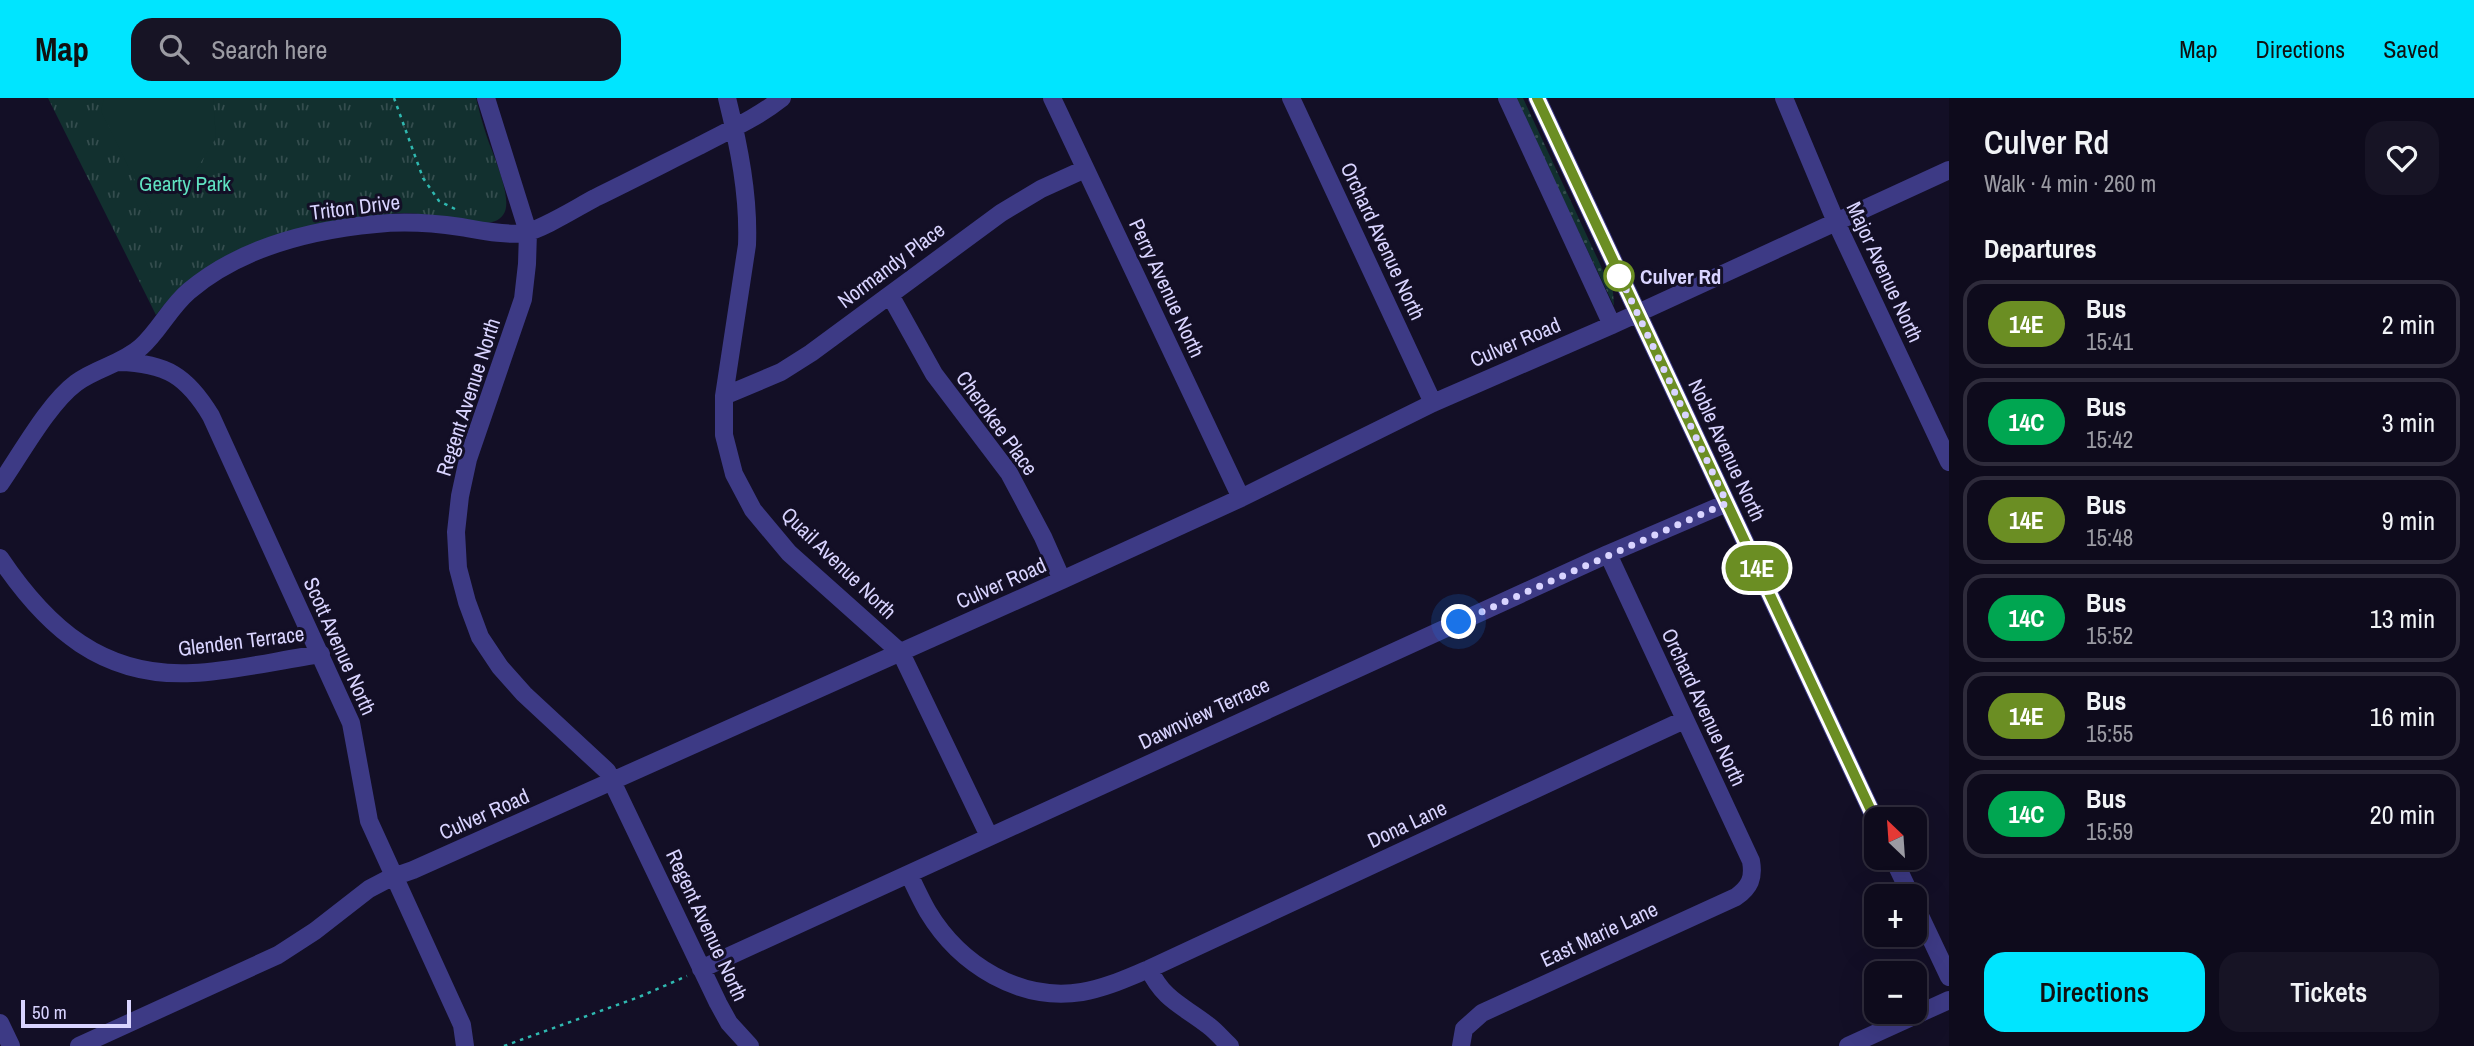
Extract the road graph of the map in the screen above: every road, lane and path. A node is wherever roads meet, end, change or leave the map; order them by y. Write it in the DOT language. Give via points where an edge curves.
graph roads {
  1 [pos="394,98"];
  2 [pos="486,98"];
  3 [pos="727,98"];
  4 [pos="782,98"];
  5 [pos="1052,98"];
  6 [pos="1291,98"];
  7 [pos="1507,98"];
  8 [pos="1537,98"];
  9 [pos="1784,98"];
  10 [pos="734,128"];
  11 [pos="1085,169"];
  12 [pos="1949,170"];
  13 [pos="465,214"];
  14 [pos="1836,222"];
  15 [pos="528,232"];
  16 [pos="890,295"];
  17 [pos="1637,314"];
  18 [pos="1612,325"];
  19 [pos="119,362"];
  20 [pos="724,396"];
  21 [pos="1433,403"];
  22 [pos="1949,462"];
  23 [pos="0,484"];
  24 [pos="1241,498"];
  25 [pos="1727,503"];
  26 [pos="1608,554"];
  27 [pos="0,558"];
  28 [pos="1062,580"];
  29 [pos="901,653"];
  30 [pos="321,654"];
  31 [pos="1684,720"];
  32 [pos="613,781"];
  33 [pos="1869,807"];
  34 [pos="989,836"];
  35 [pos="909,874"];
  36 [pos="395,876"];
  37 [pos="1752,880"];
  38 [pos="1927,930"];
  39 [pos="1149,969"];
  40 [pos="696,972"];
  41 [pos="1949,977"];
  42 [pos="1949,1000"];
  43 [pos="0,1023"];
  44 [pos="1463,1037"];
  45 [pos="11,1046"];
  46 [pos="79,1046"];
  47 [pos="465,1046"];
  48 [pos="503,1046"];
  49 [pos="750,1046"];
  50 [pos="1230,1046"];
  51 [pos="1848,1046"];
  1 -- 13 [label="path" via="423,178 439,201"];
  2 -- 15 [label="street, Regent Avenue North"];
  3 -- 10 [label="street, Quail Avenue North"];
  4 -- 10 [label="street, Triton Drive"];
  5 -- 11 [label="street, Perry Avenue North"];
  6 -- 21 [label="street, Orchard Avenue North"];
  7 -- 18 [label="street"];
  8 -- 17 [label="street, Noble Avenue North"];
  9 -- 14 [label="street, Major Avenue North"];
  10 -- 15 [label="street, Triton Drive"];
  10 -- 20 [label="street, Quail Avenue North" via="747,245"];
  11 -- 16 [label="street, Normandy Place" via="1001,213"];
  11 -- 24 [label="street, Perry Avenue North"];
  12 -- 14 [label="street, Culver Road"];
  14 -- 17 [label="street, Culver Road"];
  14 -- 22 [label="street, Major Avenue North"];
  15 -- 19 [label="street, Triton Drive" via="378,223 274,246 213,273 188,291 141,347"];
  15 -- 32 [label="street, Regent Avenue North" via="523,299 468,459 460,496 458,568 480,636 500,667"];
  16 -- 20 [label="street, Normandy Place" via="781,372"];
  16 -- 28 [label="street, Cherokee Place" via="934,374 1009,473"];
  17 -- 18 [label="street, Culver Road"];
  17 -- 25 [label="street, Noble Avenue North"];
  18 -- 21 [label="street, Culver Road"];
  19 -- 23 [label="street, Triton Drive" via="96,370 58,400"];
  19 -- 30 [label="street, Scott Avenue North" via="142,362 164,369 184,380 199,396"];
  20 -- 29 [label="street, Quail Avenue North" via="728,453 753,510 789,552"];
  21 -- 24 [label="street, Culver Road"];
  24 -- 28 [label="street, Culver Road"];
  25 -- 26 [label="street, Dawnview Terrace"];
  25 -- 33 [label="street, Noble Avenue North"];
  26 -- 31 [label="street, Orchard Avenue North"];
  26 -- 34 [label="street, Dawnview Terrace"];
  27 -- 30 [label="street, Glenden Terrace" via="36,607 62,631 91,652 123,664 157,672 193,673"];
  28 -- 29 [label="street, Culver Road"];
  29 -- 32 [label="street, Culver Road"];
  29 -- 34 [label="street, Quail Avenue North"];
  30 -- 36 [label="street, Scott Avenue North" via="351,723 369,821"];
  31 -- 37 [label="street, Orchard Avenue North" via="1751,861"];
  31 -- 39 [label="street, Dona Lane"];
  32 -- 36 [label="street, Culver Road"];
  32 -- 40 [label="street, Regent Avenue North"];
  34 -- 35 [label="street, Dawnview Terrace"];
  35 -- 39 [label="street" via="928,912 954,947 1007,983 1054,993 1082,992"];
  35 -- 40 [label="street, Dawnview Terrace"];
  36 -- 46 [label="street, Culver Road" via="369,889 278,955"];
  36 -- 47 [label="street, Scott Avenue North" via="462,1025"];
  37 -- 44 [label="street, East Marie Lane" via="1736,897 1482,1013"];
  38 -- 41 [label="street"];
  39 -- 50 [label="street" via="1166,996"];
  40 -- 48 [label="path"];
  40 -- 49 [label="street, Regent Avenue North"];
  42 -- 51 [label="street"];
  43 -- 45 [label="street"];
}
